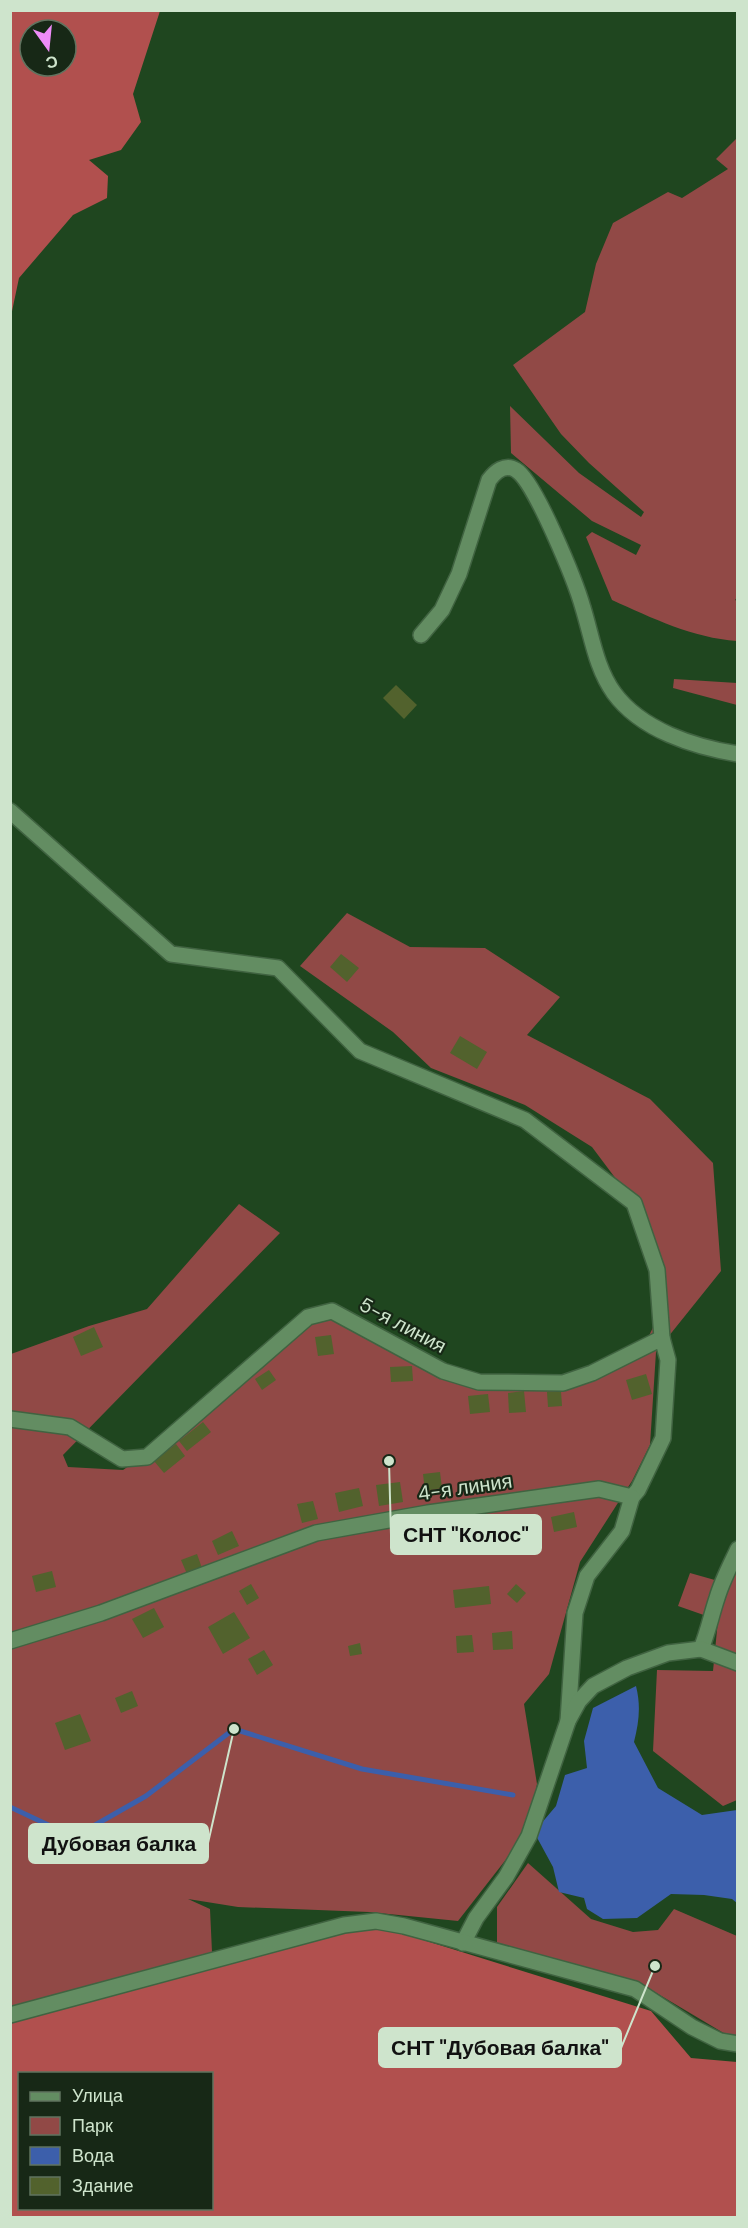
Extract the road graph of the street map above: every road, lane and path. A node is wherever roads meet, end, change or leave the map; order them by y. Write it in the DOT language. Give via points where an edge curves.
graph roads {
  1 [pos="421,635"];
  2 [pos="738,754"];
  3 [pos="10,811"];
  4 [pos="662,1338"];
  5 [pos="10,1419"];
  6 [pos="632,1497"];
  7 [pos="738,1549"];
  8 [pos="10,1641"];
  9 [pos="701,1649"];
  10 [pos="738,1664"];
  11 [pos="568,1721"];
  12 [pos="463,1943"];
  13 [pos="10,2015"];
  14 [pos="738,2044"];
  1 -- 2 [label="street" via="442,610 459,574 489,480 505,467 515,469 542,509 583,606 602,673 614,694 651,725 685,741"];
  3 -- 4 [label="street" via="171,954 278,968 360,1051 525,1120 634,1203 657,1270"];
  4 -- 5 [label="street, 5-я линия" via="563,1383 480,1382 443,1371 332,1311 308,1317 147,1457 122,1459 70,1427"];
  4 -- 6 [label="street" via="668,1360 663,1437"];
  6 -- 8 [label="street, 4-я линия" via="599,1489 316,1533 101,1613"];
  6 -- 11 [label="street" via="622,1531 587,1576 575,1613"];
  7 -- 9 [label="street" via="725,1575"];
  9 -- 10 [label="street"];
  9 -- 11 [label="street" via="668,1653 593,1686"];
  11 -- 12 [label="street" via="528,1836"];
  12 -- 13 [label="street" via="375,1921 344,1925"];
  12 -- 14 [label="street" via="635,1989 692,2027 720,2041"];
}
